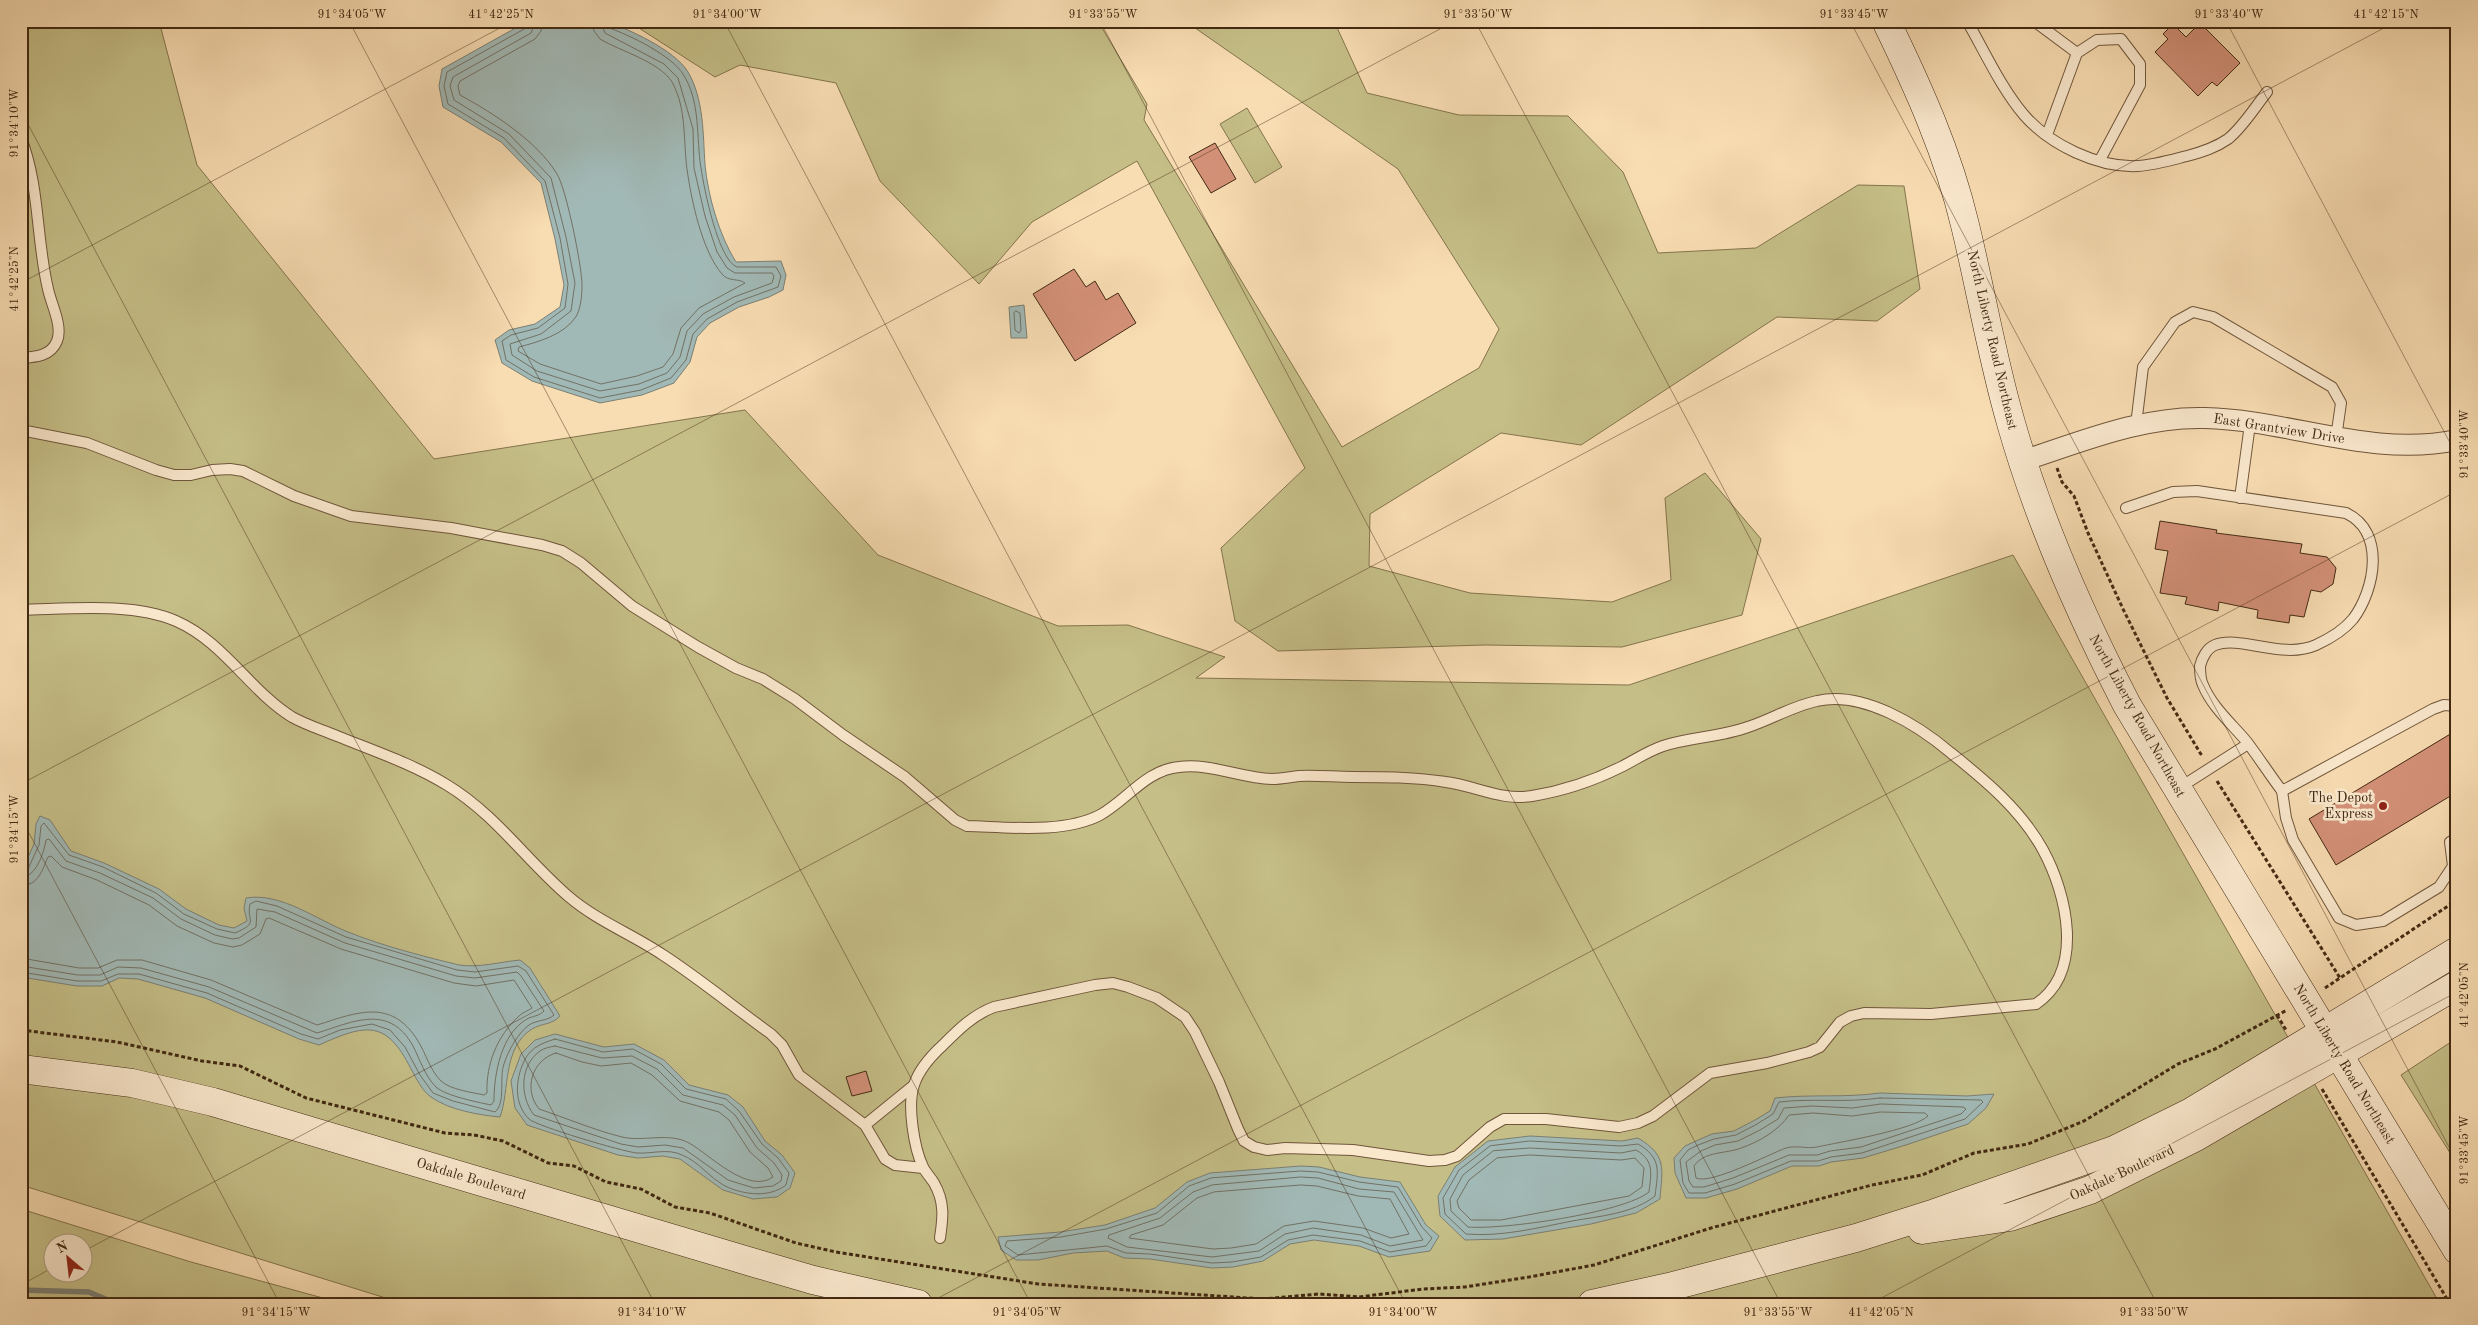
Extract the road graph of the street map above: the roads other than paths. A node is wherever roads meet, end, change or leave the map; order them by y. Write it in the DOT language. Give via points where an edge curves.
graph roads {
  1 [pos="1886,21"];
  2 [pos="1967,21"];
  3 [pos="2034,21"];
  4 [pos="2077,53"];
  5 [pos="2267,92"];
  6 [pos="2047,135"];
  7 [pos="21,138"];
  8 [pos="2100,160"];
  9 [pos="21,358"];
  10 [pos="2250,424"];
  11 [pos="2136,425"];
  12 [pos="21,430"];
  13 [pos="2336,438"];
  14 [pos="2457,440"];
  15 [pos="2022,461"];
  16 [pos="2240,498"];
  17 [pos="2126,508"];
  18 [pos="21,610"];
  19 [pos="2457,706"];
  20 [pos="2248,744"];
  21 [pos="2178,788"];
  22 [pos="2282,791"];
  23 [pos="2457,838"];
  24 [pos="2457,951"];
  25 [pos="2457,985"];
  26 [pos="2324,1032"];
  27 [pos="2339,1055"];
  28 [pos="21,1069"];
  29 [pos="913,1086"];
  30 [pos="865,1125"];
  31 [pos="923,1168"];
  32 [pos="940,1238"];
  33 [pos="1856,1238"];
  34 [pos="2457,1250"];
  35 [pos="918,1304"];
  36 [pos="1592,1304"];
  1 -- 15 [label="main road, North Liberty Road Northeast" via="1922,94 1950,173 1965,224 1999,380"];
  2 -- 6 [label="lane" via="2012,100"];
  3 -- 4 [label="lane"];
  4 -- 6 [label="lane"];
  4 -- 8 [label="lane" via="2097,40 2122,39 2140,64 2140,85"];
  5 -- 8 [label="lane" via="2229,138 2212,149 2138,166"];
  6 -- 8 [label="lane" via="2075,153"];
  7 -- 9 [label="lane" via="30,163 42,260 58,339 49,352 38,357"];
  10 -- 11 [label="street, East Grantview Drive" via="2206,418 2170,419"];
  10 -- 13 [label="street, East Grantview Drive"];
  10 -- 16 [label="lane"];
  11 -- 13 [label="lane" via="2143,366 2175,322 2193,312 2213,317 2332,387 2341,403"];
  11 -- 15 [label="street, East Grantview Drive"];
  12 -- 29 [label="lane" via="87,443 174,475 212,470 244,471 294,496 351,516 452,528 562,551 656,621 795,699 905,777 955,820 967,826 1050,827 1086,821 1161,771 1178,767 1218,768 1254,778 1413,778 1448,782 1487,794 1529,796 1596,778 1665,745 1732,733 1822,699 1846,700 1898,717 1938,742 1988,782 2040,845 2062,901 2066,954 2055,986 2036,1004 1931,1014 1864,1013 1851,1016 1840,1022 1820,1048 1710,1073 1653,1116 1638,1123 1620,1127 1546,1119 1504,1119 1457,1156 1445,1160 1429,1161 1353,1150 1267,1150 1254,1147 1244,1141 1219,1082 1185,1017 1158,998 1113,983 980,1012 933,1054"];
  13 -- 14 [label="street, East Grantview Drive" via="2404,446"];
  15 -- 21 [label="main road, North Liberty Road Northeast" via="2040,514 2087,627 2127,704"];
  16 -- 17 [label="lane" via="2197,491 2173,492"];
  16 -- 20 [label="lane" via="2346,513 2356,518 2365,529 2373,557 2365,601 2352,621 2334,635 2298,650 2229,644 2214,645 2206,653 2200,667 2202,684"];
  18 -- 30 [label="lane" via="141,612 174,621 197,632 217,648 257,689 294,718 424,771 450,786 513,839 585,910 664,956 771,1034 782,1045 799,1075"];
  19 -- 22 [label="lane" via="2444,705 2432,709"];
  20 -- 21 [label="lane"];
  20 -- 22 [label="lane"];
  21 -- 26 [label="main road, North Liberty Road Northeast"];
  22 -- 23 [label="lane" via="2293,840 2339,918 2356,925 2383,921 2439,887 2453,866 2450,842"];
  24 -- 26 [label="main road, Oakdale Boulevard"];
  25 -- 27 [label="main road, Oakdale Boulevard"];
  26 -- 27 [label="main road, North Liberty Road Northeast"];
  26 -- 33 [label="main road, Oakdale Boulevard" via="2191,1112 2114,1150"];
  27 -- 33 [label="main road, Oakdale Boulevard" via="2196,1137 2090,1190 2010,1216"];
  27 -- 34 [label="main road, North Liberty Road Northeast"];
  28 -- 35 [label="main road, Oakdale Boulevard" via="132,1083 213,1102 813,1280"];
  29 -- 30 [label="lane"];
  29 -- 31 [label="lane" via="913,1127"];
  30 -- 31 [label="lane" via="885,1159 894,1165"];
  31 -- 32 [label="lane" via="942,1199"];
  33 -- 36 [label="main road, Oakdale Boulevard"];
}
